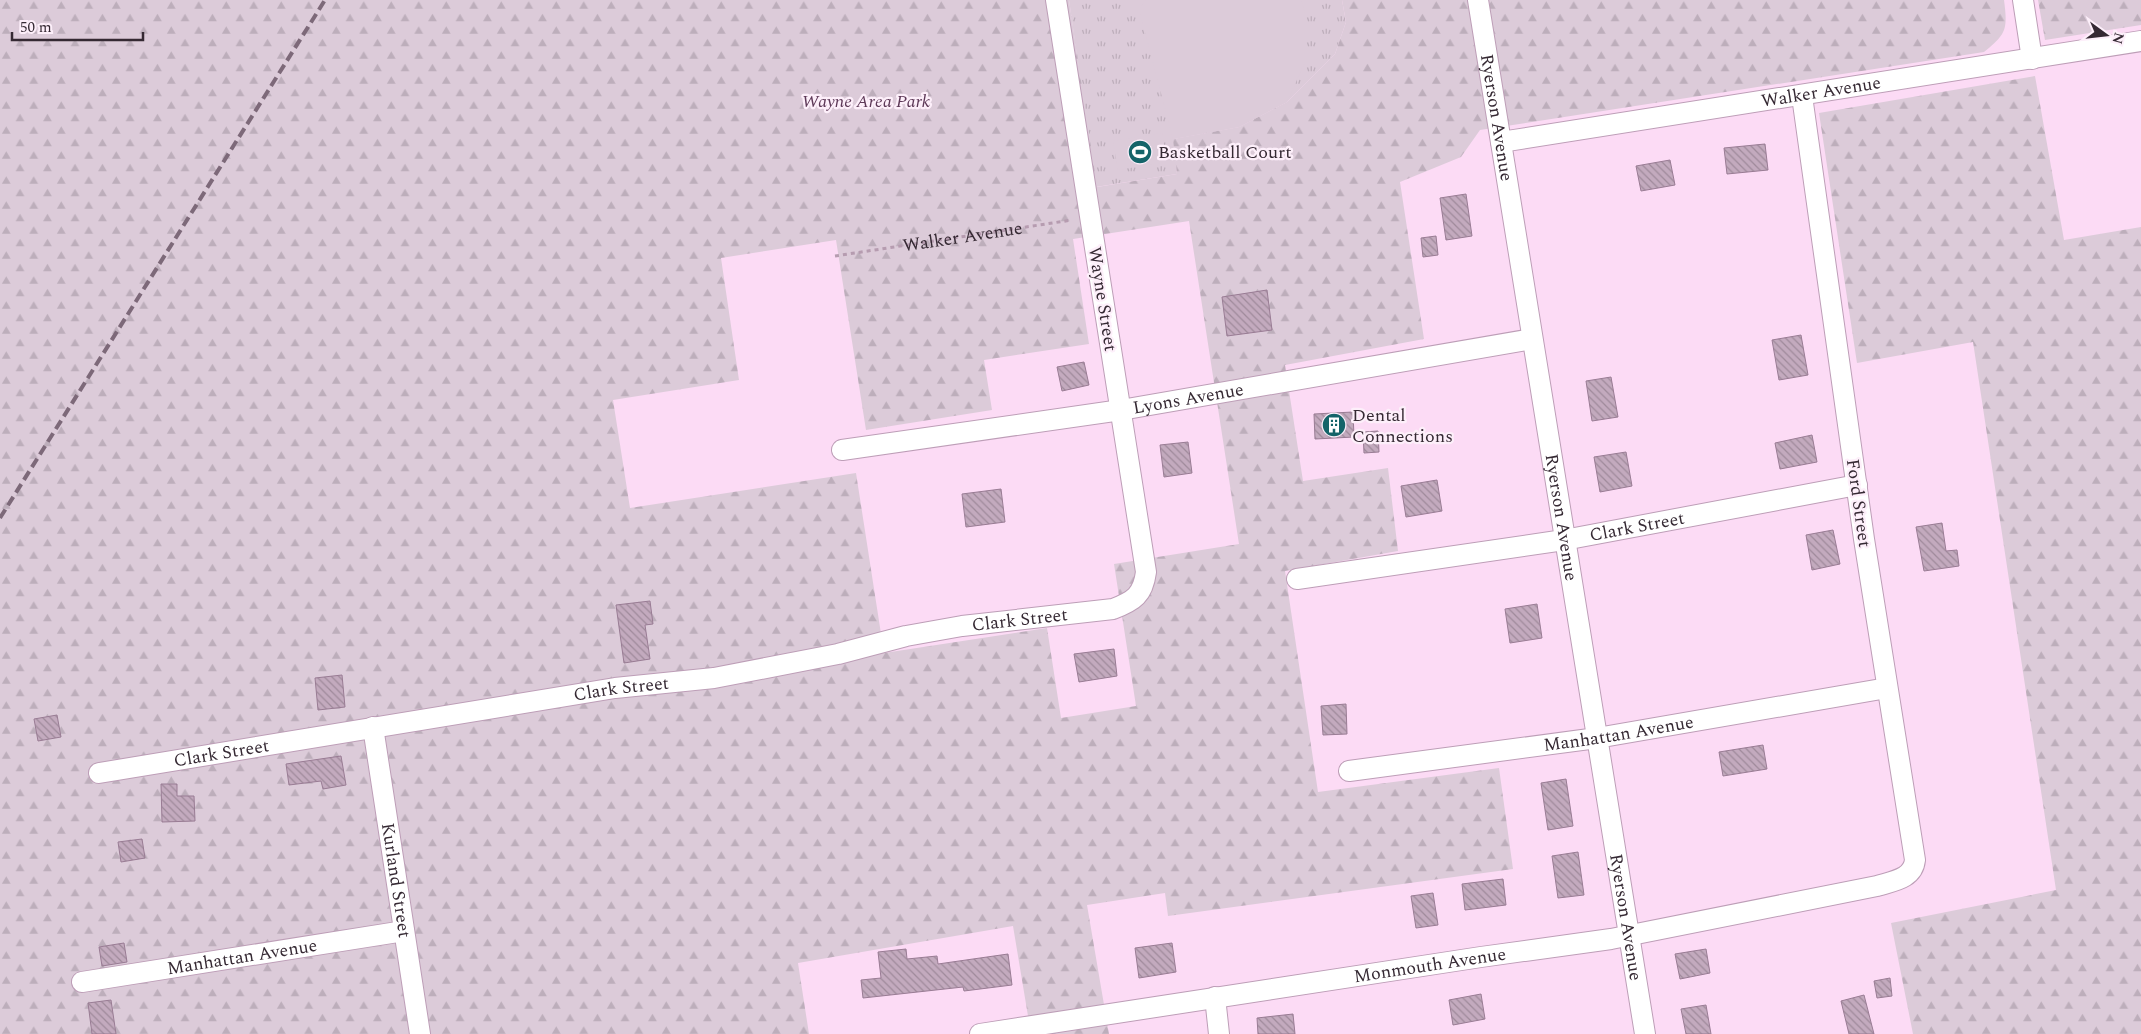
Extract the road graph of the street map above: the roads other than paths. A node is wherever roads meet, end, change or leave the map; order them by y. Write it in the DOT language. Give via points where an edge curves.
graph roads {
  1 [pos="1056,0"];
  2 [pos="1478,0"];
  3 [pos="2023,0"];
  4 [pos="2141,41"];
  5 [pos="2032,58"];
  6 [pos="1802,96"];
  7 [pos="1501,142"];
  8 [pos="1532,339"];
  9 [pos="1121,410"];
  10 [pos="842,450"];
  11 [pos="1857,485"];
  12 [pos="1564,540"];
  13 [pos="1296,579"];
  14 [pos="1138,595"];
  15 [pos="1887,688"];
  16 [pos="373,727"];
  17 [pos="1597,738"];
  18 [pos="1349,771"];
  19 [pos="99,773"];
  20 [pos="1877,886"];
  21 [pos="404,931"];
  22 [pos="1630,936"];
  23 [pos="82,982"];
  24 [pos="1215,997"];
  25 [pos="420,1034"];
  26 [pos="980,1034"];
  27 [pos="1219,1034"];
  28 [pos="1645,1034"];
  1 -- 9 [label="street, Wayne Street"];
  2 -- 7 [label="street, Ryerson Avenue"];
  3 -- 5 [label="street"];
  4 -- 5 [label="street, Walker Avenue"];
  5 -- 6 [label="street, Walker Avenue"];
  6 -- 7 [label="street, Walker Avenue"];
  6 -- 11 [label="street, Ford Street"];
  7 -- 8 [label="street, Ryerson Avenue"];
  8 -- 9 [label="street, Lyons Avenue"];
  8 -- 12 [label="street, Ryerson Avenue"];
  9 -- 10 [label="street, Lyons Avenue"];
  9 -- 14 [label="street, Wayne Street" via="1146,572"];
  11 -- 12 [label="street, Clark Street"];
  11 -- 15 [label="street, Ford Street"];
  12 -- 13 [label="street, Clark Street"];
  12 -- 17 [label="street, Ryerson Avenue"];
  14 -- 16 [label="street, Clark Street" via="1113,609 962,626 714,678 615,688"];
  15 -- 17 [label="street, Manhattan Avenue"];
  15 -- 20 [label="street, Ford Street" via="1915,866 1900,879"];
  16 -- 19 [label="street, Clark Street"];
  16 -- 21 [label="street, Kurland Street"];
  17 -- 18 [label="street, Manhattan Avenue"];
  17 -- 22 [label="street, Ryerson Avenue"];
  20 -- 22 [label="street, Monmouth Avenue"];
  21 -- 23 [label="street, Manhattan Avenue"];
  21 -- 25 [label="street, Kurland Street"];
  22 -- 24 [label="street, Monmouth Avenue"];
  22 -- 28 [label="street, Ryerson Avenue"];
  24 -- 26 [label="street, Monmouth Avenue"];
  24 -- 27 [label="street"];
}
